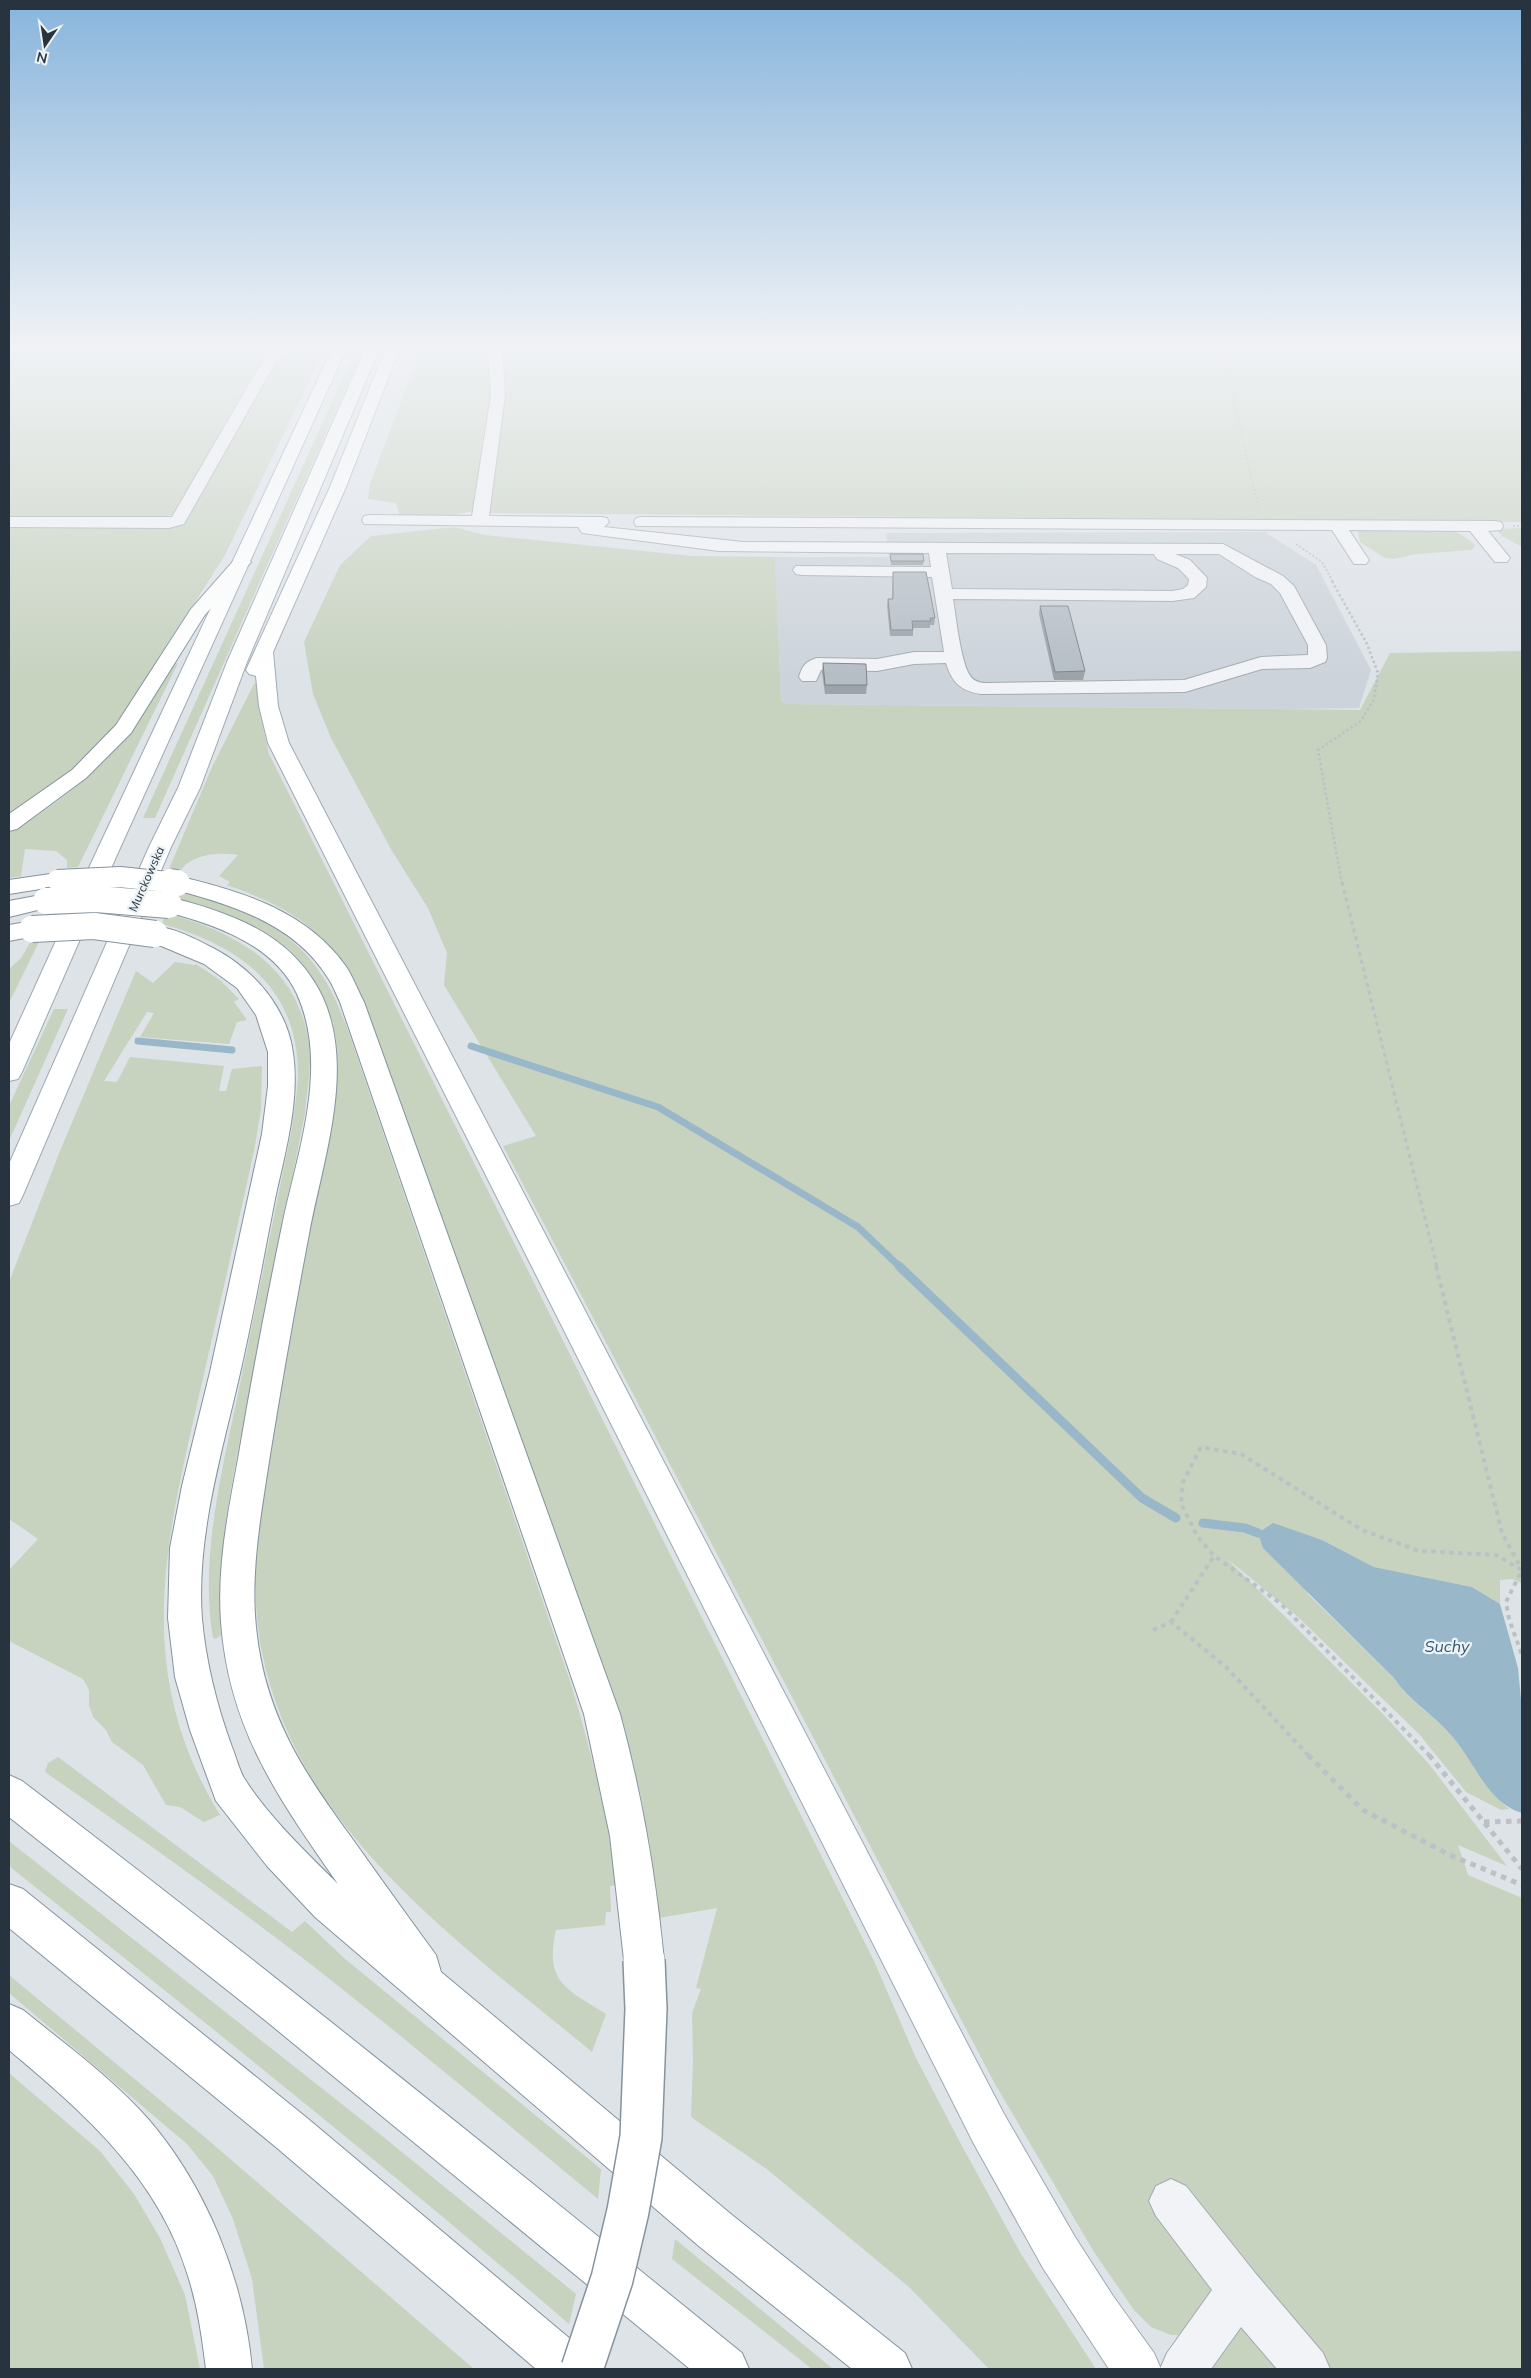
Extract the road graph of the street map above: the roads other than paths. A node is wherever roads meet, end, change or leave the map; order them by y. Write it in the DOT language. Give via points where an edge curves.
graph roads {
  1 [pos="215,456"];
  2 [pos="290,456"];
  3 [pos="326,456"];
  4 [pos="351,456"];
  5 [pos="489,456"];
  6 [pos="370,520"];
  7 [pos="480,520"];
  8 [pos="9,522"];
  9 [pos="584,522"];
  10 [pos="1336,524"];
  11 [pos="1475,526"];
  12 [pos="1495,526"];
  13 [pos="937,549"];
  14 [pos="1160,549"];
  15 [pos="1501,558"];
  16 [pos="1360,560"];
  17 [pos="242,562"];
  18 [pos="802,570"];
  19 [pos="941,572"];
  20 [pos="944,594"];
  21 [pos="265,654"];
  22 [pos="955,657"];
  23 [pos="809,677"];
  24 [pos="189,788"];
  25 [pos="9,824"];
  26 [pos="9,887"];
  27 [pos="173,894"];
  28 [pos="9,908"];
  29 [pos="9,933"];
  30 [pos="9,1072"];
  31 [pos="9,1195"];
  32 [pos="9,1794"];
  33 [pos="9,1903"];
  34 [pos="447,2004"];
  35 [pos="9,2024"];
  36 [pos="1171,2201"];
  37 [pos="1240,2290"];
  38 [pos="229,2369"];
  39 [pos="571,2369"];
  40 [pos="582,2369"];
  41 [pos="726,2369"];
  42 [pos="889,2369"];
  43 [pos="1138,2369"];
  44 [pos="1183,2369"];
  45 [pos="1307,2369"];
  1 -- 8 [label="lane" via="178,520 169,523"];
  2 -- 17 [label="main road"];
  3 -- 24 [label="main road, Murckowska" via="237,662"];
  4 -- 21 [label="main road"];
  5 -- 7 [label="lane"];
  6 -- 7 [label="lane"];
  7 -- 9 [label="lane"];
  9 -- 10 [label="lane"];
  9 -- 13 [label="lane" via="588,529 604,532 719,546"];
  10 -- 11 [label="lane"];
  10 -- 16 [label="lane"];
  11 -- 12 [label="lane"];
  11 -- 15 [label="lane"];
  13 -- 14 [label="lane"];
  13 -- 19 [label="lane"];
  14 -- 20 [label="lane" via="1163,555 1184,564 1198,578 1197,587 1188,594 1172,596"];
  14 -- 22 [label="lane" via="1223,549 1277,580 1288,590 1313,637 1318,658 1310,662 1261,663 1185,686 994,689 968,685 961,678"];
  17 -- 25 [label="main road" via="197,613 124,728 79,774"];
  17 -- 30 [label="main road"];
  18 -- 19 [label="lane"];
  19 -- 20 [label="lane"];
  20 -- 22 [label="lane"];
  21 -- 24 [label="main road"];
  21 -- 43 [label="main road" via="269,714 284,756 989,2129 1078,2281 1117,2343"];
  22 -- 23 [label="lane" via="914,658 877,665 817,664 811,668"];
  24 -- 31 [label="main road, Murckowska" via="156,856"];
  26 -- 27 [label="main road, bridge" via="56,880 120,877"];
  27 -- 28 [label="main road, bridge" via="46,902"];
  27 -- 34 [label="main road" via="199,911 240,927 275,950 303,983 316,1013 322,1044 318,1120 270,1355 240,1550 238,1618 246,1670 261,1724 283,1771"];
  27 -- 40 [label="main road, bridge" via="233,897 260,908 288,924 324,956 338,974 352,1002 602,1714 614,1757 632,1848 644,1960 646,2009 641,2137 612,2279"];
  29 -- 34 [label="main road, bridge" via="94,926 155,934 207,953 236,973 264,1005 273,1023 281,1055 280,1100 187,1548 185,1618 193,1677 229,1788 280,1853 329,1903"];
  32 -- 41 [label="main road" via="342,2054"];
  33 -- 39 [label="main road" via="440,2255"];
  34 -- 42 [label="main road" via="716,2231"];
  35 -- 38 [label="main road" via="69,2074 133,2135 174,2192 201,2246 221,2308"];
  36 -- 37 [label="lane"];
  37 -- 44 [label="lane"];
  37 -- 45 [label="lane"];
}
